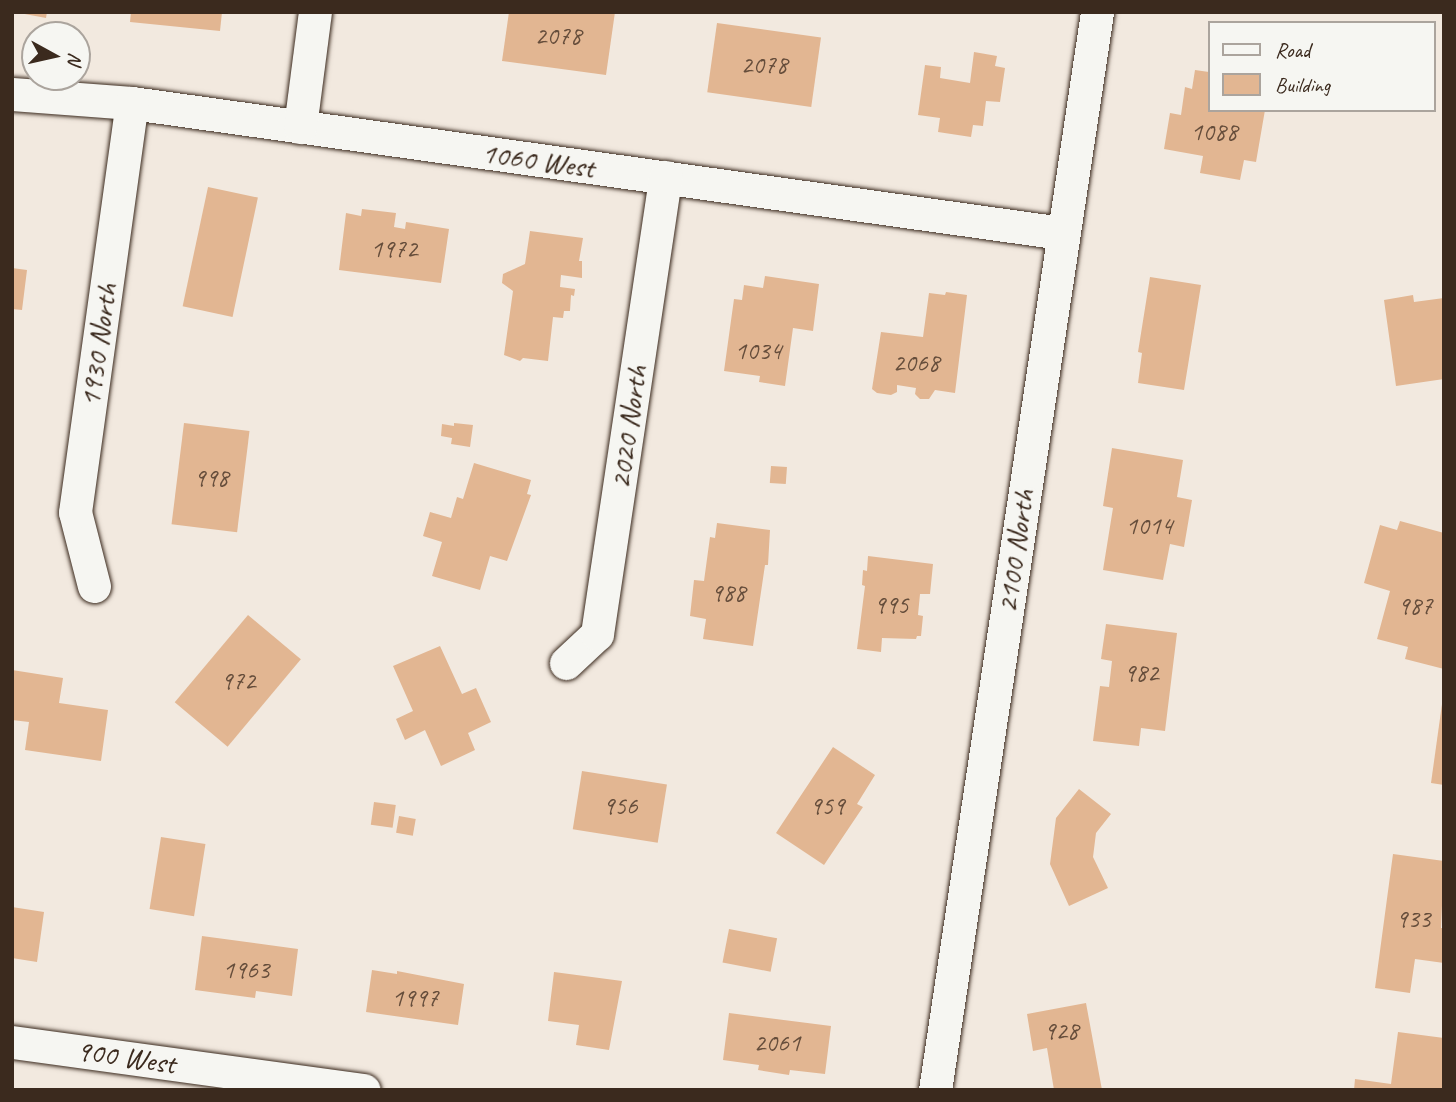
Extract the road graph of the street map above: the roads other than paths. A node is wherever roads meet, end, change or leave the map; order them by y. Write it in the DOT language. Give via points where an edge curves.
graph roads {
  1 [pos="314,12"];
  2 [pos="1097,12"];
  3 [pos="12,94"];
  4 [pos="132,103"];
  5 [pos="300,127"];
  6 [pos="665,177"];
  7 [pos="1062,233"];
  8 [pos="94,586"];
  9 [pos="566,663"];
  10 [pos="12,1042"];
  11 [pos="364,1090"];
  12 [pos="935,1090"];
  1 -- 5 [label="street"];
  2 -- 7 [label="street, 2100 North"];
  3 -- 4 [label="street, 1060 West"];
  4 -- 5 [label="street, 1060 West"];
  4 -- 8 [label="street, 1930 North" via="75,512"];
  5 -- 6 [label="street, 1060 West"];
  6 -- 7 [label="street, 1060 West"];
  6 -- 9 [label="street, 2020 North" via="597,634"];
  7 -- 12 [label="street, 2100 North"];
  10 -- 11 [label="street, 900 West"];
}
